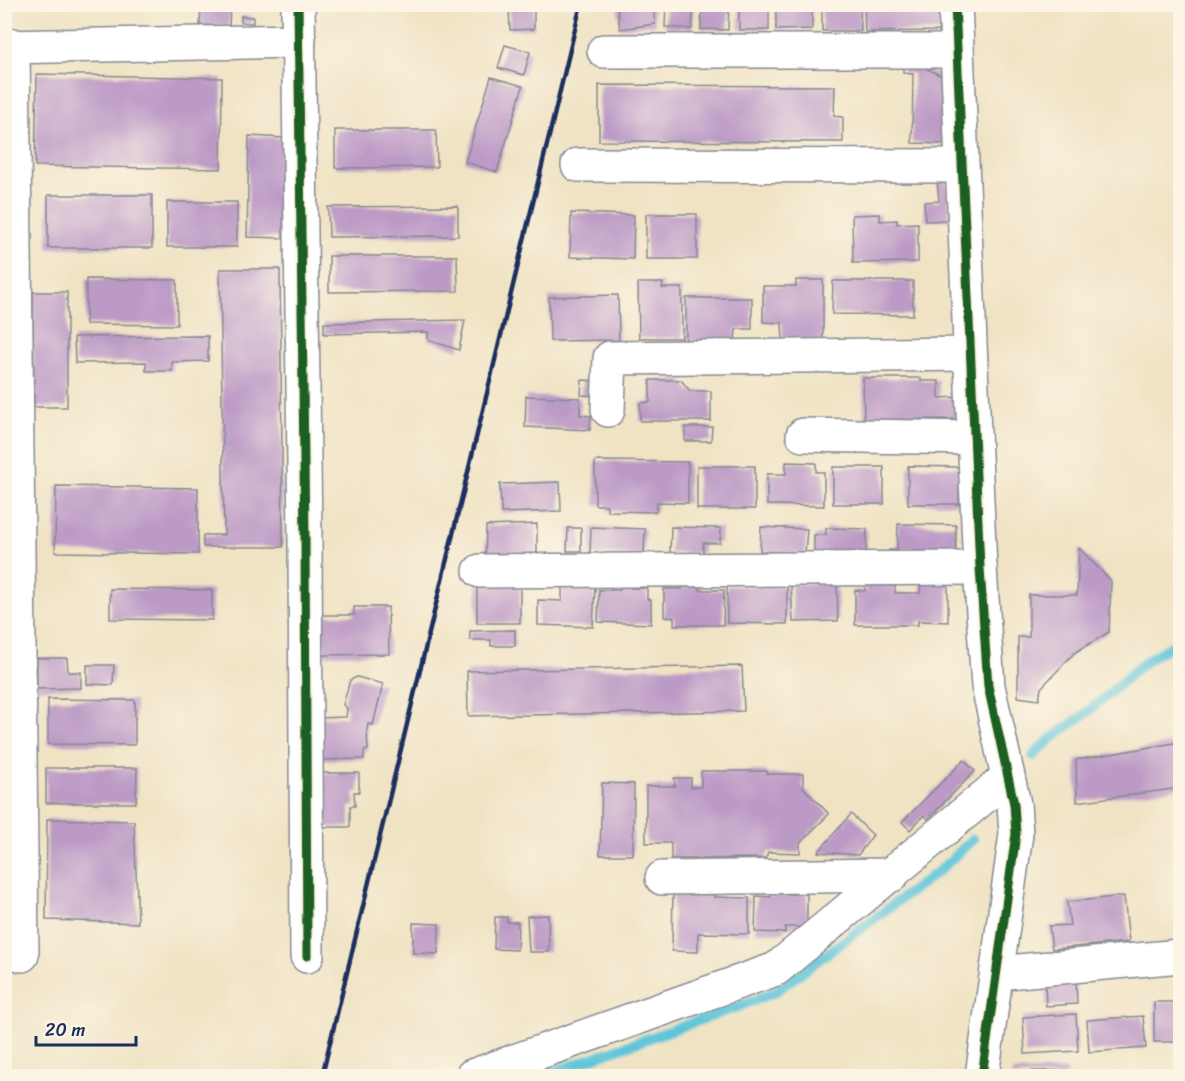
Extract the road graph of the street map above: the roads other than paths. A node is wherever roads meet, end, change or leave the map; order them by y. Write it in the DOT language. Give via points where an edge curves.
graph roads {
  1 [pos="298,4"];
  2 [pos="955,4"];
  3 [pos="299,41"];
  4 [pos="9,46"];
  5 [pos="604,51"];
  6 [pos="957,51"];
  7 [pos="9,156"];
  8 [pos="578,165"];
  9 [pos="962,166"];
  10 [pos="970,354"];
  11 [pos="608,410"];
  12 [pos="803,435"];
  13 [pos="974,438"];
  14 [pos="980,568"];
  15 [pos="480,571"];
  16 [pos="1008,777"];
  17 [pos="892,875"];
  18 [pos="662,878"];
  19 [pos="22,955"];
  20 [pos="307,956"];
  21 [pos="1180,956"];
  22 [pos="997,973"];
  23 [pos="472,1077"];
  24 [pos="982,1077"];
  1 -- 3 [label="street"];
  2 -- 6 [label="street"];
  3 -- 4 [label="street"];
  3 -- 20 [label="street"];
  4 -- 7 [label="street"];
  5 -- 6 [label="street"];
  6 -- 9 [label="street"];
  7 -- 19 [label="street"];
  8 -- 9 [label="street"];
  9 -- 10 [label="street"];
  10 -- 11 [label="street" via="610,358"];
  10 -- 13 [label="street"];
  12 -- 13 [label="street"];
  13 -- 14 [label="street"];
  14 -- 15 [label="street"];
  14 -- 16 [label="street" via="988,686"];
  16 -- 17 [label="street"];
  16 -- 22 [label="street" via="1016,834"];
  17 -- 18 [label="street"];
  17 -- 23 [label="street" via="776,969"];
  21 -- 22 [label="street"];
  22 -- 24 [label="street"];
}
